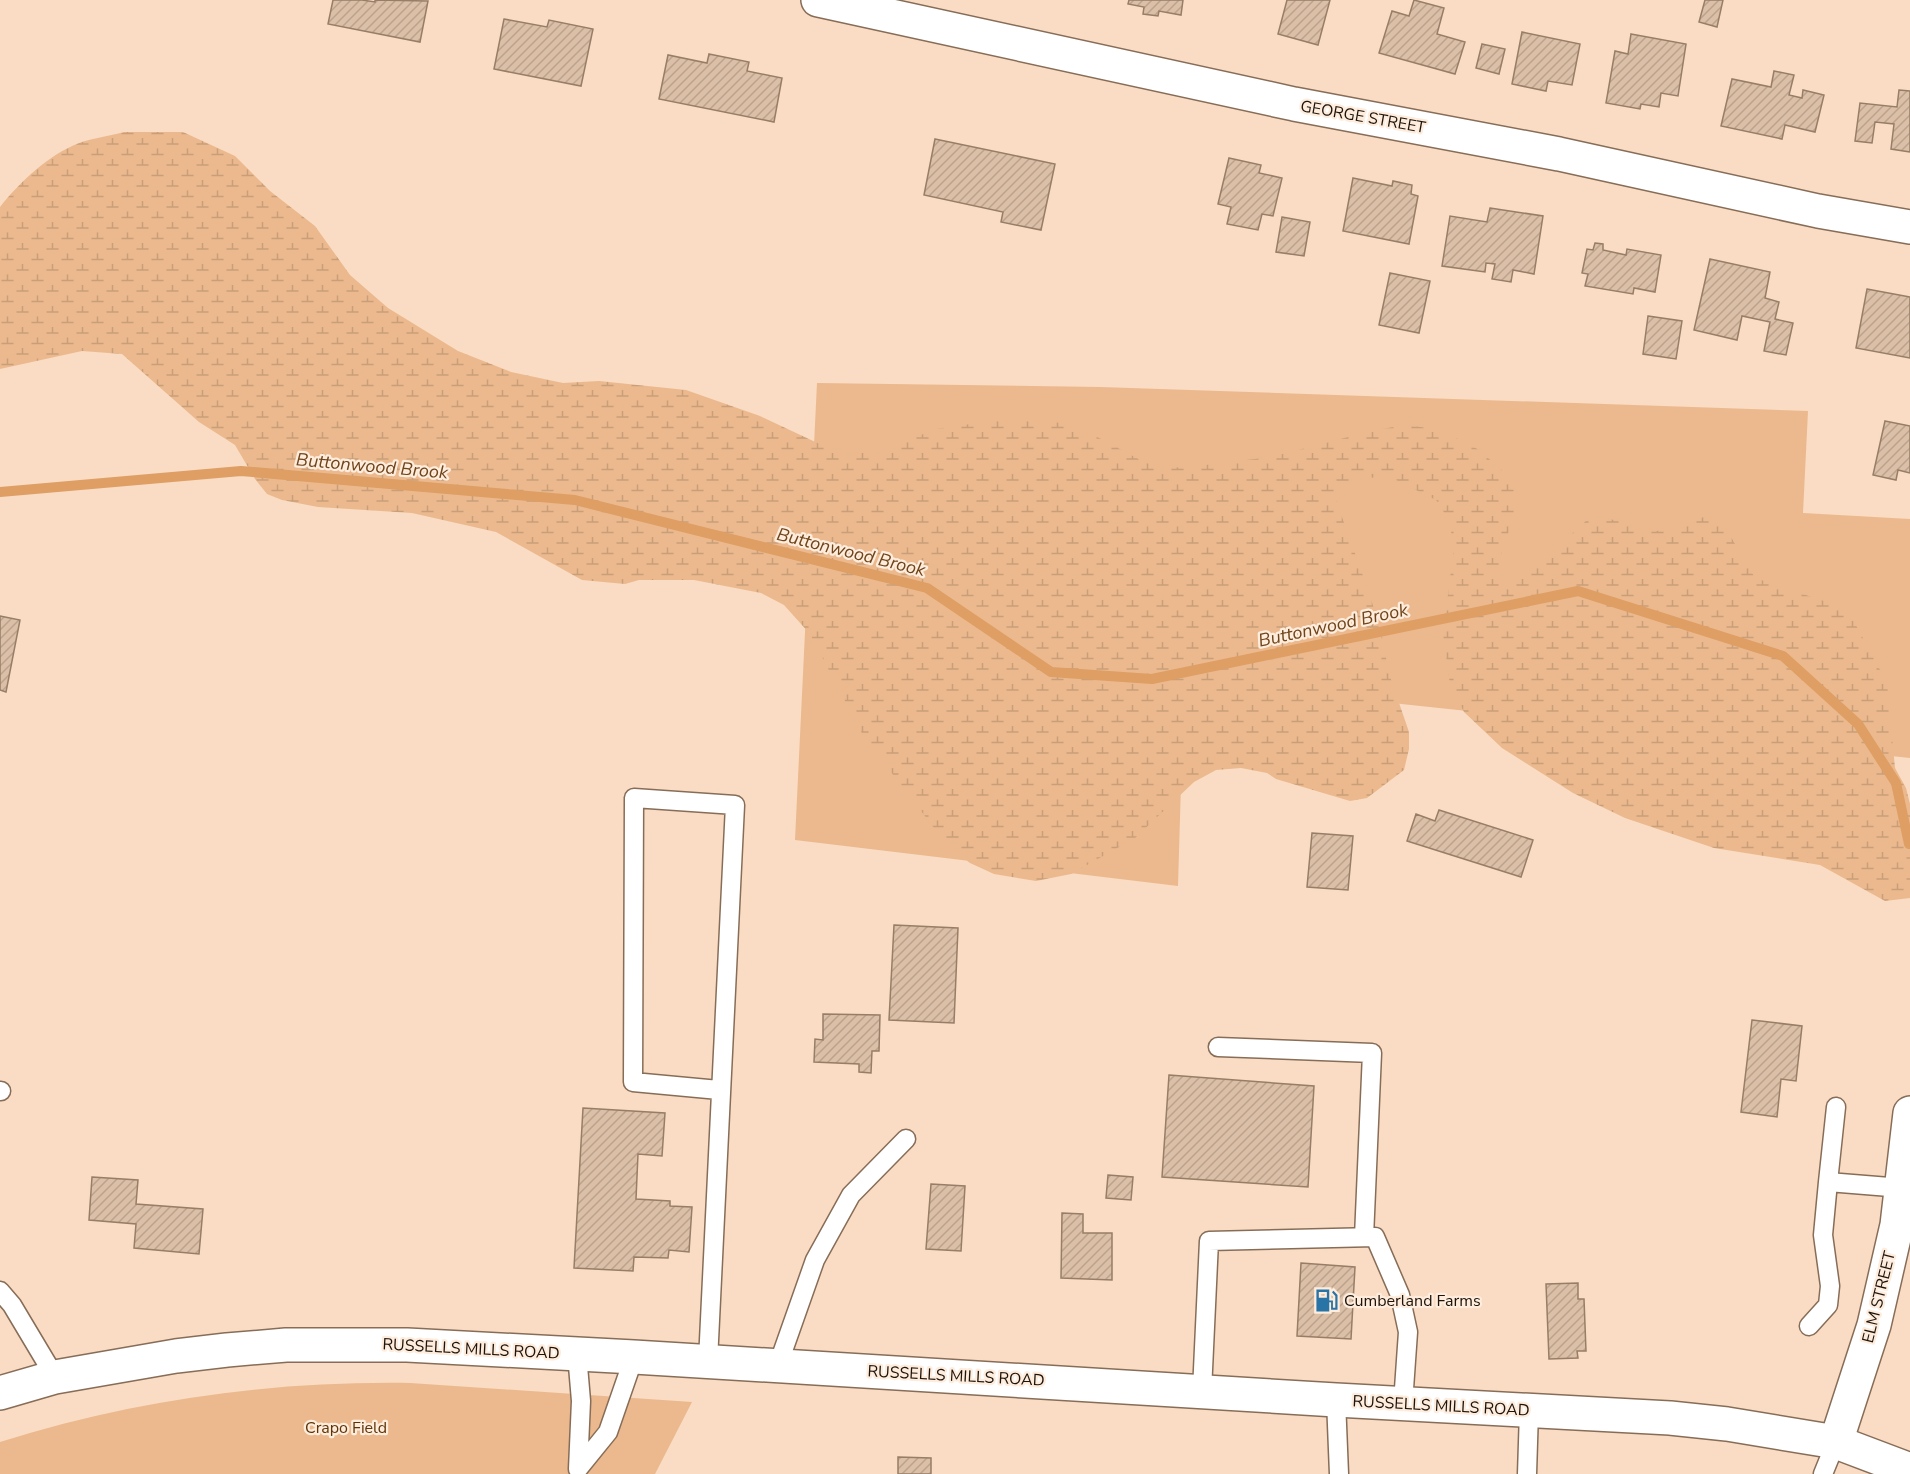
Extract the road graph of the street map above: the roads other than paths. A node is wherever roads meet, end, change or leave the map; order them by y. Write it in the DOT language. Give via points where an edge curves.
graph roads {
  1 [pos="818,0"];
  2 [pos="851,4"];
  3 [pos="1910,226"];
  4 [pos="1218,1047"];
  5 [pos="719,1090"];
  6 [pos="1836,1107"];
  7 [pos="1910,1113"];
  8 [pos="906,1138"];
  9 [pos="1828,1182"];
  10 [pos="1902,1188"];
  11 [pos="1903,1227"];
  12 [pos="1364,1237"];
  13 [pos="0,1291"];
  14 [pos="1809,1326"];
  15 [pos="577,1354"];
  16 [pos="634,1356"];
  17 [pos="708,1361"];
  18 [pos="778,1365"];
  19 [pos="0,1367"];
  20 [pos="55,1377"];
  21 [pos="1202,1391"];
  22 [pos="0,1393"];
  23 [pos="1336,1400"];
  24 [pos="1403,1403"];
  25 [pos="1529,1411"];
  26 [pos="1836,1442"];
  27 [pos="1910,1470"];
  28 [pos="577,1472"];
  29 [pos="1339,1474"];
  30 [pos="1527,1474"];
  31 [pos="1823,1474"];
  1 -- 2 [label="main road, GEORGE STREET"];
  2 -- 3 [label="main road, GEORGE STREET" via="1294,104 1559,154 1818,211"];
  4 -- 12 [label="lane" via="1372,1053"];
  5 -- 5 [label="lane" via="735,805 634,798 633,1082"];
  5 -- 17 [label="lane"];
  6 -- 9 [label="lane"];
  7 -- 10 [label="main road, ELM STREET"];
  8 -- 18 [label="lane" via="851,1195 815,1260"];
  9 -- 10 [label="lane"];
  9 -- 14 [label="lane" via="1823,1235 1830,1286 1828,1305"];
  10 -- 11 [label="main road, ELM STREET"];
  11 -- 26 [label="main road, ELM STREET"];
  12 -- 21 [label="lane" via="1209,1241"];
  12 -- 24 [label="lane" via="1375,1237 1400,1295 1408,1332"];
  13 -- 20 [label="lane"];
  15 -- 16 [label="main road, RUSSELLS MILLS ROAD"];
  15 -- 20 [label="main road, RUSSELLS MILLS ROAD" via="407,1345 286,1345 176,1356"];
  15 -- 28 [label="lane" via="581,1401"];
  16 -- 17 [label="main road, RUSSELLS MILLS ROAD"];
  16 -- 28 [label="lane" via="608,1432"];
  17 -- 18 [label="main road, RUSSELLS MILLS ROAD"];
  18 -- 21 [label="main road, RUSSELLS MILLS ROAD"];
  19 -- 20 [label="main road"];
  20 -- 22 [label="main road, RUSSELLS MILLS ROAD"];
  21 -- 23 [label="main road, RUSSELLS MILLS ROAD"];
  23 -- 24 [label="main road, RUSSELLS MILLS ROAD"];
  23 -- 29 [label="lane"];
  24 -- 25 [label="main road, RUSSELLS MILLS ROAD"];
  25 -- 26 [label="main road, RUSSELLS MILLS ROAD" via="1670,1418"];
  25 -- 30 [label="lane"];
  26 -- 27 [label="main road, RUSSELLS MILLS ROAD"];
  26 -- 31 [label="lane"];
}
